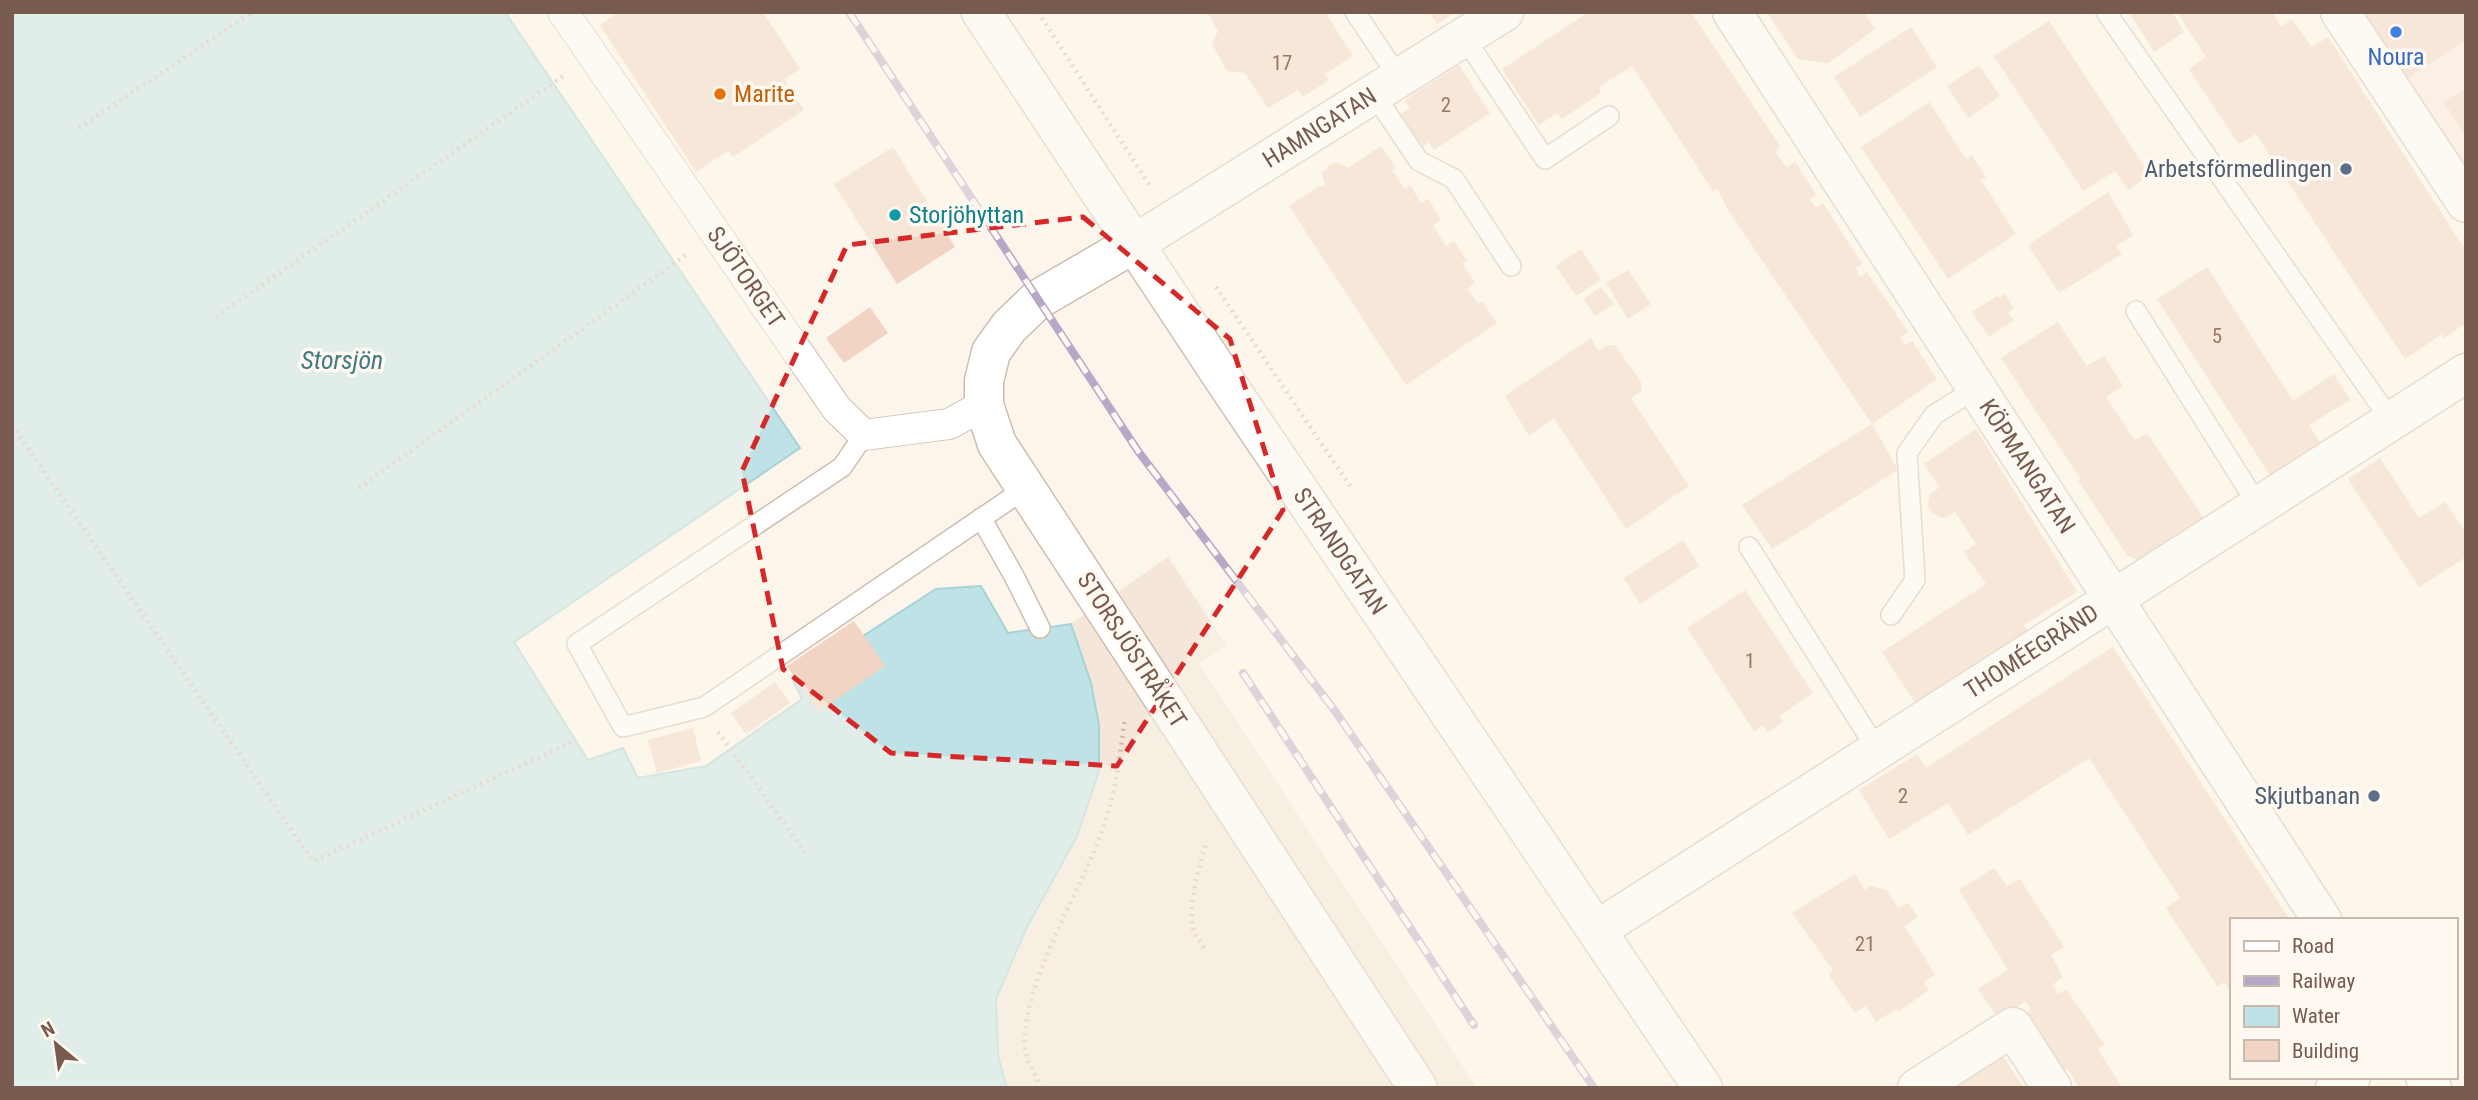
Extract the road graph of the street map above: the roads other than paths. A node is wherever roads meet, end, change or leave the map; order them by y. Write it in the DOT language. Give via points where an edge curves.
graph roads {
  1 [pos="563,12"];
  2 [pos="981,12"];
  3 [pos="1355,12"];
  4 [pos="1504,12"];
  5 [pos="1732,12"];
  6 [pos="2106,12"];
  7 [pos="2340,12"];
  8 [pos="1464,37"];
  9 [pos="1387,86"];
  10 [pos="1609,116"];
  11 [pos="2466,203"];
  12 [pos="1133,242"];
  13 [pos="1511,267"];
  14 [pos="2136,311"];
  15 [pos="2466,373"];
  16 [pos="1977,388"];
  17 [pos="984,405"];
  18 [pos="2392,422"];
  19 [pos="864,435"];
  20 [pos="1026,488"];
  21 [pos="2259,507"];
  22 [pos="981,518"];
  23 [pos="1749,547"];
  24 [pos="2114,600"];
  25 [pos="1891,615"];
  26 [pos="1040,628"];
  27 [pos="1878,751"];
  28 [pos="2321,918"];
  29 [pos="1597,930"];
  30 [pos="1418,1088"];
  31 [pos="1703,1088"];
  32 [pos="1917,1088"];
  33 [pos="2052,1088"];
  1 -- 19 [label="street, SJÖTORGET" via="837,409"];
  2 -- 12 [label="street, STRANDGATAN"];
  3 -- 9 [label="lane"];
  4 -- 8 [label="street, HAMNGATAN"];
  5 -- 16 [label="street, KÖPMANGATAN"];
  6 -- 18 [label="lane"];
  7 -- 11 [label="street"];
  8 -- 9 [label="street, HAMNGATAN"];
  8 -- 10 [label="lane" via="1545,159"];
  9 -- 12 [label="street, HAMNGATAN"];
  9 -- 13 [label="lane" via="1419,161 1454,178"];
  12 -- 17 [label="street, STORSJÖSTRÅKET" via="1037,300 1009,327 991,352"];
  12 -- 29 [label="street, STRANDGATAN"];
  14 -- 21 [label="lane"];
  15 -- 18 [label="street, THOMÉEGRÄND"];
  16 -- 24 [label="street, KÖPMANGATAN"];
  16 -- 25 [label="lane" via="1934,415 1907,453 1915,580"];
  17 -- 19 [label="street" via="948,424"];
  17 -- 20 [label="street, STORSJÖSTRÅKET" via="997,444"];
  18 -- 21 [label="street, THOMÉEGRÄND"];
  19 -- 22 [label="lane" via="842,467 577,644 623,727 704,707"];
  20 -- 22 [label="lane"];
  20 -- 30 [label="street, STORSJÖSTRÅKET"];
  21 -- 24 [label="street, THOMÉEGRÄND"];
  22 -- 26 [label="lane"];
  23 -- 27 [label="lane"];
  24 -- 27 [label="street, THOMÉEGRÄND"];
  24 -- 28 [label="street, KÖPMANGATAN"];
  27 -- 29 [label="street, THOMÉEGRÄND"];
  29 -- 31 [label="street, STRANDGATAN"];
  32 -- 33 [label="street" via="2013,1027"];
}
